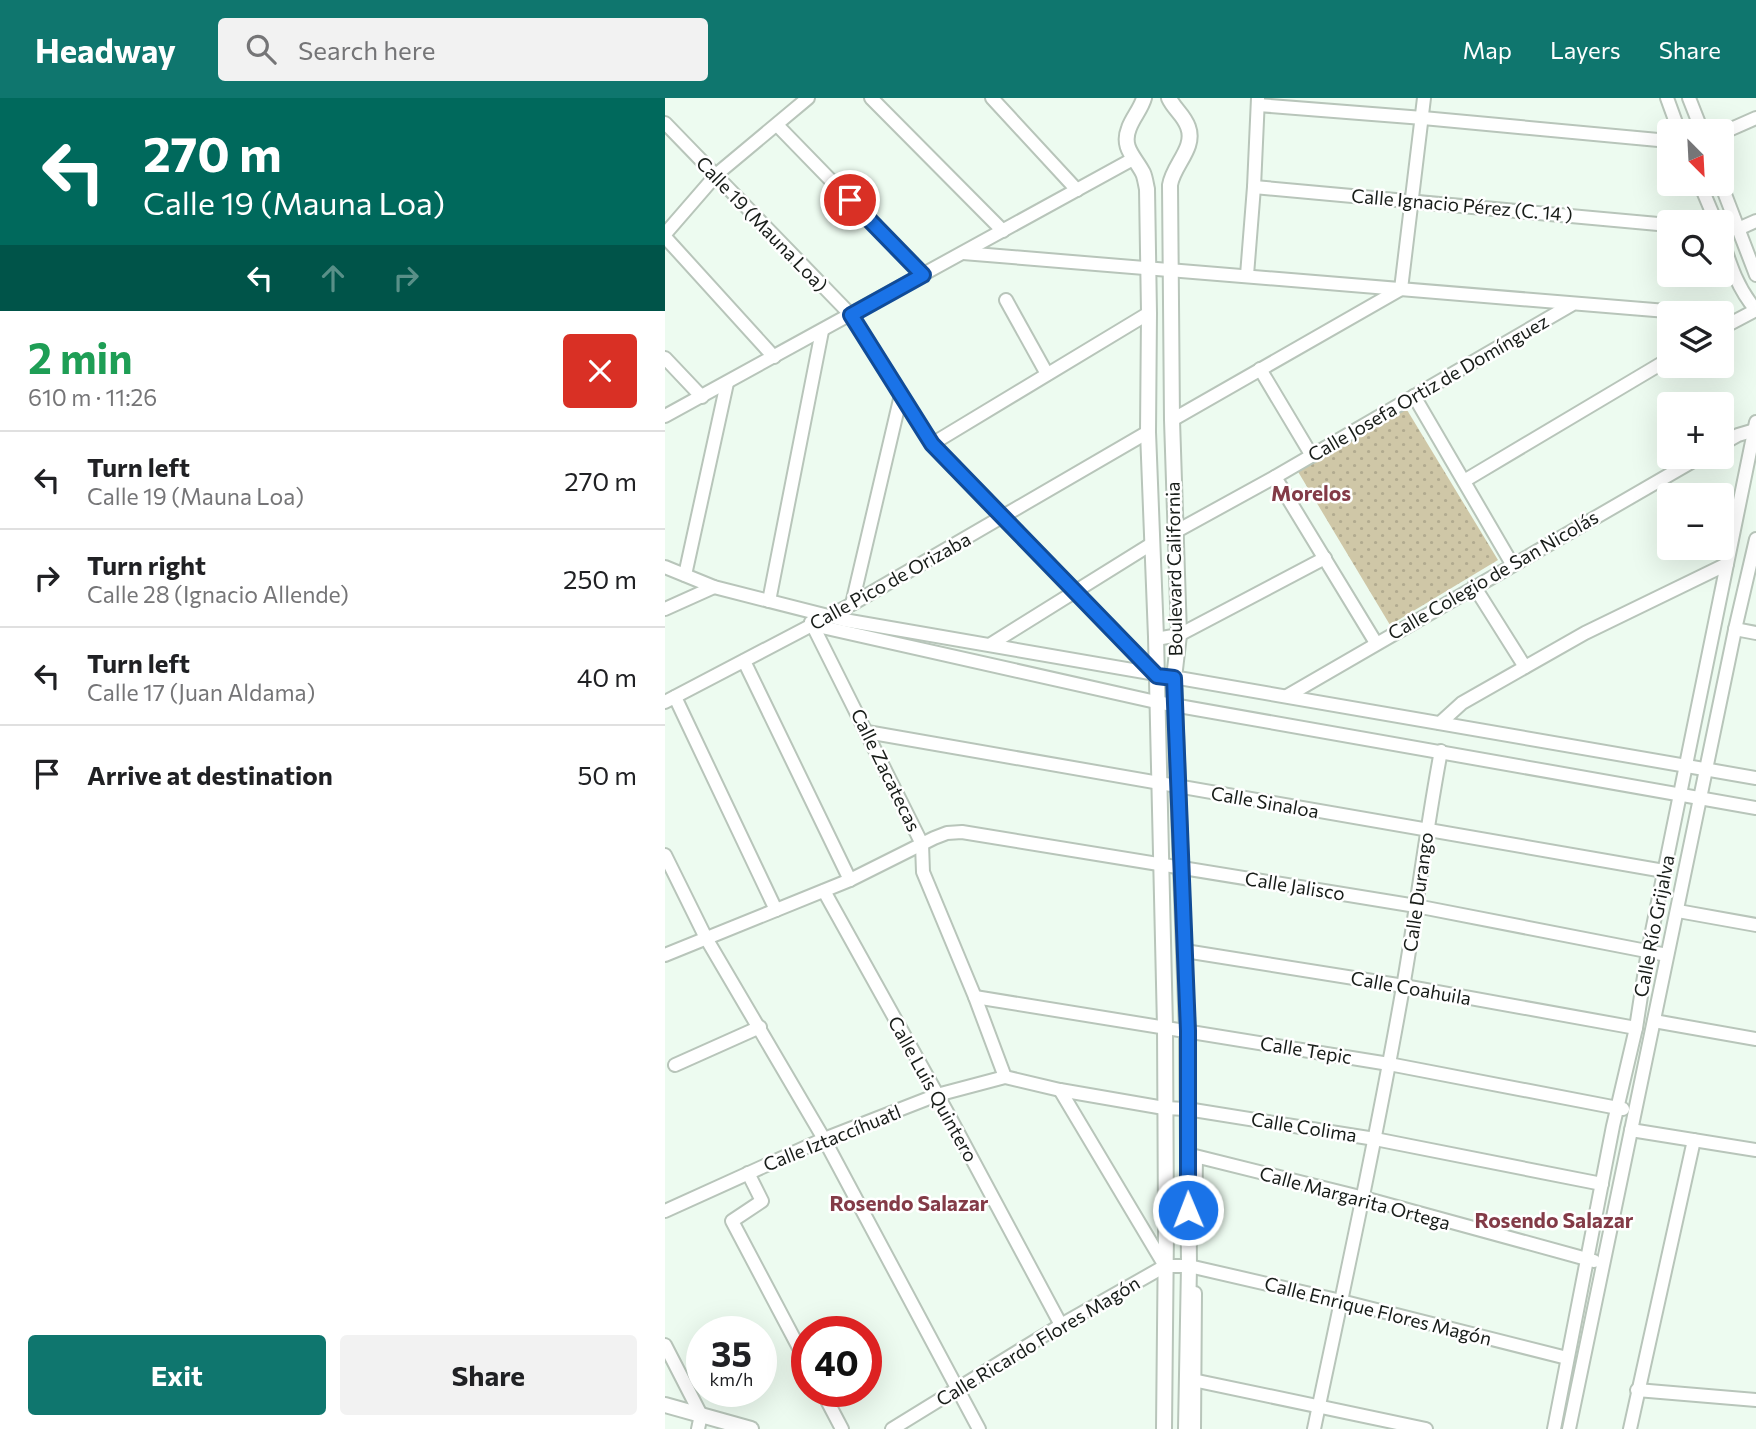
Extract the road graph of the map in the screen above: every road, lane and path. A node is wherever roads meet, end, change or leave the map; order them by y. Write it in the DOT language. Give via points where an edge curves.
graph roads {
  1 [pos="808,98"];
  2 [pos="871,98"];
  3 [pos="992,98"];
  4 [pos="1342,98"];
  5 [pos="1424,98"];
  6 [pos="1667,98"];
  7 [pos="1689,98"];
  8 [pos="1171,101"];
  9 [pos="1143,102"];
  10 [pos="1258,102"];
  11 [pos="1341,112"];
  12 [pos="1423,117"];
  13 [pos="1756,118"];
  14 [pos="1675,119"];
  15 [pos="1697,119"];
  16 [pos="665,123"];
  17 [pos="777,125"];
  18 [pos="1734,128"];
  19 [pos="1657,140"];
  20 [pos="1133,159"];
  21 [pos="1143,173"];
  22 [pos="1172,174"];
  23 [pos="716,176"];
  24 [pos="1254,187"];
  25 [pos="1077,190"];
  26 [pos="1726,196"];
  27 [pos="1413,200"];
  28 [pos="1756,221"];
  29 [pos="1657,224"];
  30 [pos="1734,229"];
  31 [pos="1738,229"];
  32 [pos="1003,231"];
  33 [pos="665,236"];
  34 [pos="963,253"];
  35 [pos="1149,268"];
  36 [pos="1169,269"];
  37 [pos="1734,273"];
  38 [pos="923,275"];
  39 [pos="1247,275"];
  40 [pos="1756,275"];
  41 [pos="1401,289"];
  42 [pos="1006,300"];
  43 [pos="1571,305"];
  44 [pos="1756,310"];
  45 [pos="1657,311"];
  46 [pos="1149,313"];
  47 [pos="851,315"];
  48 [pos="1734,316"];
  49 [pos="1741,317"];
  50 [pos="1734,321"];
  51 [pos="822,331"];
  52 [pos="774,357"];
  53 [pos="665,358"];
  54 [pos="1657,366"];
  55 [pos="1260,369"];
  56 [pos="1047,374"];
  57 [pos="726,383"];
  58 [pos="901,395"];
  59 [pos="1414,396"];
  60 [pos="702,397"];
  61 [pos="665,416"];
  62 [pos="1172,420"];
  63 [pos="1755,426"];
  64 [pos="1148,432"];
  65 [pos="1734,437"];
  66 [pos="932,444"];
  67 [pos="1313,456"];
  68 [pos="1679,469"];
  69 [pos="1275,477"];
  70 [pos="1464,481"];
  71 [pos="1003,517"];
  72 [pos="1175,532"];
  73 [pos="1756,539"];
  74 [pos="1153,543"];
  75 [pos="1754,555"];
  76 [pos="1325,558"];
  77 [pos="1512,564"];
  78 [pos="1727,564"];
  79 [pos="665,567"];
  80 [pos="685,575"];
  81 [pos="1473,586"];
  82 [pos="714,587"];
  83 [pos="1074,590"];
  84 [pos="769,601"];
  85 [pos="852,604"];
  86 [pos="665,609"];
  87 [pos="802,611"];
  88 [pos="829,617"];
  89 [pos="813,625"];
  90 [pos="1735,629"];
  91 [pos="1756,633"];
  92 [pos="1179,635"];
  93 [pos="1156,639"];
  94 [pos="1376,643"];
  95 [pos="991,644"];
  96 [pos="744,661"];
  97 [pos="1525,667"];
  98 [pos="1157,676"];
  99 [pos="1174,678"];
  100 [pos="1287,696"];
  101 [pos="670,699"];
  102 [pos="1156,702"];
  103 [pos="1175,705"];
  104 [pos="1440,723"];
  105 [pos="867,732"];
  106 [pos="1441,751"];
  107 [pos="1686,765"];
  108 [pos="1707,769"];
  109 [pos="1756,778"];
  110 [pos="1159,783"];
  111 [pos="1177,786"];
  112 [pos="1680,793"];
  113 [pos="1701,797"];
  114 [pos="1756,808"];
  115 [pos="1426,830"];
  116 [pos="922,844"];
  117 [pos="665,855"];
  118 [pos="1162,866"];
  119 [pos="1181,867"];
  120 [pos="1664,872"];
  121 [pos="850,880"];
  122 [pos="824,891"];
  123 [pos="1416,906"];
  124 [pos="776,910"];
  125 [pos="1678,911"];
  126 [pos="1756,925"];
  127 [pos="706,937"];
  128 [pos="1185,951"];
  129 [pos="1648,951"];
  130 [pos="665,954"];
  131 [pos="1667,955"];
  132 [pos="1404,986"];
  133 [pos="975,997"];
  134 [pos="1654,1021"];
  135 [pos="760,1027"];
  136 [pos="1165,1027"];
  137 [pos="1636,1028"];
  138 [pos="1188,1031"];
  139 [pos="1756,1039"];
  140 [pos="1389,1064"];
  141 [pos="675,1065"];
  142 [pos="1005,1077"];
  143 [pos="1060,1090"];
  144 [pos="936,1096"];
  145 [pos="1164,1108"];
  146 [pos="1618,1108"];
  147 [pos="1187,1109"];
  148 [pos="1635,1111"];
  149 [pos="1631,1130"];
  150 [pos="824,1139"];
  151 [pos="1375,1139"];
  152 [pos="1694,1140"];
  153 [pos="1756,1150"];
  154 [pos="1192,1155"];
  155 [pos="748,1173"];
  156 [pos="1602,1184"];
  157 [pos="1364,1198"];
  158 [pos="665,1211"];
  159 [pos="1587,1260"];
  160 [pos="1605,1263"];
  161 [pos="1165,1266"];
  162 [pos="1192,1267"];
  163 [pos="1341,1300"];
  164 [pos="1061,1325"];
  165 [pos="791,1333"];
  166 [pos="665,1345"];
  167 [pos="1567,1358"];
  168 [pos="1191,1379"];
  169 [pos="958,1389"];
  170 [pos="1637,1390"];
  171 [pos="1756,1400"];
  172 [pos="665,1405"];
  173 [pos="1319,1406"];
  174 [pos="830,1407"];
  175 [pos="700,1422"];
  176 [pos="751,1429"];
  177 [pos="842,1429"];
  178 [pos="892,1429"];
  179 [pos="979,1429"];
  180 [pos="1164,1429"];
  181 [pos="1187,1429"];
  182 [pos="1194,1429"];
  183 [pos="1314,1429"];
  184 [pos="1426,1429"];
  185 [pos="1554,1429"];
  186 [pos="1569,1429"];
  187 [pos="1630,1429"];
  1 -- 17 [label="street"];
  2 -- 32 [label="street"];
  3 -- 25 [label="street"];
  4 -- 11 [label="street"];
  5 -- 12 [label="street"];
  6 -- 14 [label="street"];
  7 -- 15 [label="street"];
  8 -- 9 [label="street"];
  8 -- 22 [label="street, Boulevard California" via="1190,130 1189,142"];
  9 -- 20 [label="street, Boulevard California" via="1126,139"];
  10 -- 11 [label="street"];
  10 -- 24 [label="street"];
  11 -- 12 [label="street"];
  12 -- 19 [label="street"];
  12 -- 27 [label="street"];
  13 -- 18 [label="street"];
  16 -- 23 [label="street, Calle 19 (Mauna Loa)"];
  17 -- 23 [label="street"];
  17 -- 38 [label="street"];
  20 -- 21 [label="street, Boulevard California"];
  20 -- 25 [label="street"];
  21 -- 22 [label="street"];
  21 -- 35 [label="street, Boulevard California"];
  22 -- 36 [label="street, Boulevard California"];
  23 -- 33 [label="street"];
  23 -- 47 [label="street, Calle 19 (Mauna Loa)"];
  24 -- 27 [label="street, Calle Ignacio Pérez (C. 14 )"];
  24 -- 39 [label="street"];
  25 -- 32 [label="street"];
  26 -- 31 [label="street"];
  27 -- 29 [label="street, Calle Ignacio Pérez (C. 14 )"];
  27 -- 41 [label="street"];
  28 -- 31 [label="street"];
  30 -- 31 [label="street"];
  31 -- 40 [label="street"];
  32 -- 34 [label="street"];
  33 -- 52 [label="street"];
  34 -- 35 [label="street"];
  34 -- 38 [label="street"];
  35 -- 36 [label="street"];
  35 -- 46 [label="street, Boulevard California"];
  36 -- 39 [label="street"];
  36 -- 62 [label="street, Boulevard California"];
  37 -- 44 [label="street" via="1744,297"];
  38 -- 47 [label="street"];
  39 -- 41 [label="street"];
  41 -- 43 [label="street"];
  41 -- 55 [label="street"];
  42 -- 56 [label="street"];
  43 -- 45 [label="street"];
  43 -- 59 [label="street, Calle Josefa Ortiz de Domínguez"];
  44 -- 49 [label="street"];
  46 -- 56 [label="street"];
  46 -- 64 [label="street, Boulevard California"];
  47 -- 51 [label="street"];
  47 -- 58 [label="street, Calle 19 (Mauna Loa)"];
  48 -- 49 [label="street"];
  49 -- 50 [label="street"];
  51 -- 52 [label="street"];
  51 -- 84 [label="street"];
  52 -- 57 [label="street"];
  53 -- 60 [label="street"];
  54 -- 70 [label="street"];
  55 -- 62 [label="street"];
  55 -- 67 [label="street"];
  56 -- 66 [label="street"];
  57 -- 60 [label="street"];
  57 -- 80 [label="street"];
  58 -- 66 [label="street, Calle 19 (Mauna Loa)"];
  58 -- 85 [label="street"];
  59 -- 67 [label="street, Calle Josefa Ortiz de Domínguez"];
  59 -- 70 [label="street"];
  60 -- 61 [label="street"];
  62 -- 72 [label="street, Boulevard California"];
  63 -- 65 [label="street"];
  63 -- 78 [label="street, Calle Río Grijalva"];
  64 -- 71 [label="street, Calle Pico de Orizaba"];
  64 -- 74 [label="street, Boulevard California"];
  66 -- 71 [label="street, Calle 19 (Mauna Loa)"];
  67 -- 69 [label="street, Calle Josefa Ortiz de Domínguez"];
  68 -- 77 [label="street, Calle Colegio de San Nicolás"];
  69 -- 72 [label="street, Calle Josefa Ortiz de Domínguez"];
  69 -- 76 [label="street"];
  70 -- 77 [label="street"];
  71 -- 83 [label="street, Calle 19 (Mauna Loa)"];
  71 -- 85 [label="street, Calle Pico de Orizaba"];
  72 -- 92 [label="street, Boulevard California"];
  73 -- 75 [label="street, Calle Río Grijalva"];
  74 -- 83 [label="street"];
  74 -- 93 [label="street, Boulevard California"];
  75 -- 90 [label="street, Calle Río Grijalva"];
  76 -- 92 [label="street"];
  76 -- 94 [label="street"];
  77 -- 81 [label="street, Calle Colegio de San Nicolás"];
  78 -- 97 [label="street"];
  78 -- 107 [label="street, Calle Río Grijalva"];
  79 -- 80 [label="street"];
  80 -- 82 [label="street"];
  81 -- 94 [label="street, Calle Colegio de San Nicolás"];
  81 -- 97 [label="street"];
  82 -- 84 [label="street"];
  82 -- 86 [label="street"];
  83 -- 95 [label="street"];
  83 -- 98 [label="street, Calle 19 (Mauna Loa)"];
  84 -- 87 [label="street"];
  85 -- 88 [label="street, Calle Pico de Orizaba"];
  87 -- 88 [label="street"];
  87 -- 89 [label="street, Calle Zacatecas"];
  88 -- 89 [label="street, Calle Pico de Orizaba"];
  88 -- 95 [label="street"];
  89 -- 96 [label="street, Calle Pico de Orizaba"];
  89 -- 102 [label="street"];
  89 -- 105 [label="street, Calle Zacatecas"];
  90 -- 91 [label="street"];
  90 -- 108 [label="street, Calle Río Grijalva"];
  92 -- 93 [label="street"];
  92 -- 99 [label="street, Boulevard California"];
  93 -- 98 [label="street, Boulevard California"];
  94 -- 100 [label="street, Calle Colegio de San Nicolás"];
  95 -- 98 [label="street"];
  96 -- 101 [label="street, Calle Pico de Orizaba"];
  96 -- 121 [label="street"];
  97 -- 104 [label="street" via="1462,703"];
  98 -- 99 [label="street"];
  98 -- 102 [label="street, Boulevard California"];
  99 -- 100 [label="street"];
  99 -- 103 [label="street, Boulevard California"];
  100 -- 104 [label="street"];
  101 -- 124 [label="street"];
  102 -- 103 [label="street"];
  102 -- 110 [label="street, Boulevard California"];
  103 -- 106 [label="street"];
  103 -- 111 [label="street, Boulevard California"];
  104 -- 107 [label="street"];
  105 -- 110 [label="street, Calle Sinaloa"];
  105 -- 116 [label="street, Calle Zacatecas"];
  106 -- 112 [label="street"];
  106 -- 115 [label="street, Calle Durango"];
  107 -- 108 [label="street"];
  107 -- 112 [label="street, Calle Río Grijalva"];
  108 -- 109 [label="street"];
  108 -- 113 [label="street, Calle Río Grijalva"];
  110 -- 111 [label="street, Calle Sinaloa"];
  110 -- 118 [label="street, Boulevard California"];
  111 -- 115 [label="street, Calle Sinaloa"];
  111 -- 119 [label="street, Boulevard California"];
  112 -- 113 [label="street"];
  112 -- 120 [label="street, Calle Río Grijalva"];
  113 -- 114 [label="street"];
  113 -- 125 [label="street, Calle Río Grijalva"];
  115 -- 120 [label="street, Calle Sinaloa"];
  115 -- 123 [label="street, Calle Durango"];
  116 -- 118 [label="street, Calle Jalisco" via="962,832"];
  116 -- 121 [label="street, Calle Jalisco"];
  116 -- 133 [label="street, Calle Zacatecas" via="923,873"];
  117 -- 127 [label="street"];
  118 -- 119 [label="street, Calle Jalisco"];
  118 -- 136 [label="street, Boulevard California"];
  119 -- 123 [label="street, Calle Jalisco"];
  119 -- 128 [label="street, Boulevard California"];
  120 -- 129 [label="street, Calle Río Grijalva"];
  121 -- 122 [label="street, Calle Jalisco"];
  122 -- 124 [label="street, Calle Jalisco"];
  122 -- 144 [label="street, Calle Luis Quintero"];
  123 -- 129 [label="street, Calle Jalisco"];
  123 -- 132 [label="street, Calle Durango"];
  124 -- 127 [label="street, Calle Jalisco"];
  125 -- 126 [label="street"];
  125 -- 131 [label="street, Calle Río Grijalva"];
  127 -- 130 [label="street, Calle Jalisco"];
  127 -- 135 [label="street"];
  128 -- 132 [label="street, Calle Coahuila"];
  128 -- 138 [label="street, Boulevard California"];
  129 -- 131 [label="street, Calle Jalisco"];
  129 -- 137 [label="street, Calle Río Grijalva"];
  131 -- 134 [label="street, Calle Río Grijalva"];
  132 -- 137 [label="street, Calle Coahuila"];
  132 -- 140 [label="street, Calle Durango"];
  133 -- 136 [label="street, Calle Tepic"];
  133 -- 142 [label="street, Calle Zacatecas"];
  134 -- 139 [label="street"];
  134 -- 148 [label="street, Calle Río Grijalva"];
  135 -- 141 [label="street"];
  135 -- 150 [label="street"];
  136 -- 138 [label="street, Calle Tepic"];
  136 -- 145 [label="street, Boulevard California"];
  137 -- 146 [label="street, Calle Río Grijalva"];
  138 -- 140 [label="street, Calle Tepic"];
  138 -- 147 [label="street, Boulevard California"];
  140 -- 146 [label="street, Calle Tepic"];
  140 -- 151 [label="street, Calle Durango"];
  142 -- 143 [label="street, Calle Colima"];
  142 -- 144 [label="street, Calle Iztaccíhuatl"];
  143 -- 145 [label="street, Calle Colima"];
  143 -- 161 [label="street"];
  144 -- 150 [label="street, Calle Iztaccíhuatl"];
  144 -- 164 [label="street, Calle Luis Quintero"];
  145 -- 147 [label="street, Calle Colima"];
  145 -- 161 [label="street, Boulevard California"];
  146 -- 148 [label="street, Calle Tepic"];
  146 -- 156 [label="street, Calle Río Grijalva"];
  147 -- 151 [label="street, Calle Colima"];
  147 -- 154 [label="street, Boulevard California"];
  148 -- 149 [label="street, Calle Río Grijalva"];
  149 -- 152 [label="street"];
  149 -- 160 [label="street, Calle Río Grijalva"];
  150 -- 155 [label="street, Calle Iztaccíhuatl"];
  150 -- 169 [label="street"];
  151 -- 156 [label="street, Calle Colima"];
  151 -- 157 [label="street, Calle Durango"];
  152 -- 153 [label="street"];
  152 -- 170 [label="street"];
  154 -- 157 [label="street, Calle Margarita Ortega"];
  154 -- 162 [label="street, Boulevard California"];
  155 -- 158 [label="street, Calle Iztaccíhuatl"];
  155 -- 165 [label="street" via="762,1201 732,1221"];
  156 -- 159 [label="street, Calle Río Grijalva"];
  157 -- 159 [label="street, Calle Margarita Ortega"];
  157 -- 163 [label="street, Calle Durango"];
  159 -- 160 [label="street, Calle Margarita Ortega"];
  159 -- 167 [label="street, Calle Río Grijalva"];
  160 -- 186 [label="street, Calle Río Grijalva"];
  161 -- 162 [label="street, Calle Ricardo Flores Magón"];
  161 -- 164 [label="street, Calle Ricardo Flores Magón"];
  161 -- 180 [label="street, Boulevard California"];
  162 -- 163 [label="street, Calle Enrique Flores Magón"];
  162 -- 168 [label="street, Boulevard California"];
  163 -- 167 [label="street, Calle Enrique Flores Magón"];
  163 -- 173 [label="street, Calle Durango"];
  164 -- 169 [label="street, Calle Ricardo Flores Magón"];
  166 -- 175 [label="street"];
  167 -- 185 [label="street, Calle Río Grijalva"];
  168 -- 173 [label="street"];
  168 -- 181 [label="street, Boulevard California"];
  168 -- 182 [label="street"];
  169 -- 178 [label="street, Calle Ricardo Flores Magón"];
  169 -- 179 [label="street"];
  170 -- 171 [label="street"];
  170 -- 187 [label="street"];
  172 -- 175 [label="street"];
  173 -- 183 [label="street, Calle Durango"];
  173 -- 184 [label="street"];
  174 -- 177 [label="street"];
  175 -- 176 [label="street"];
}
